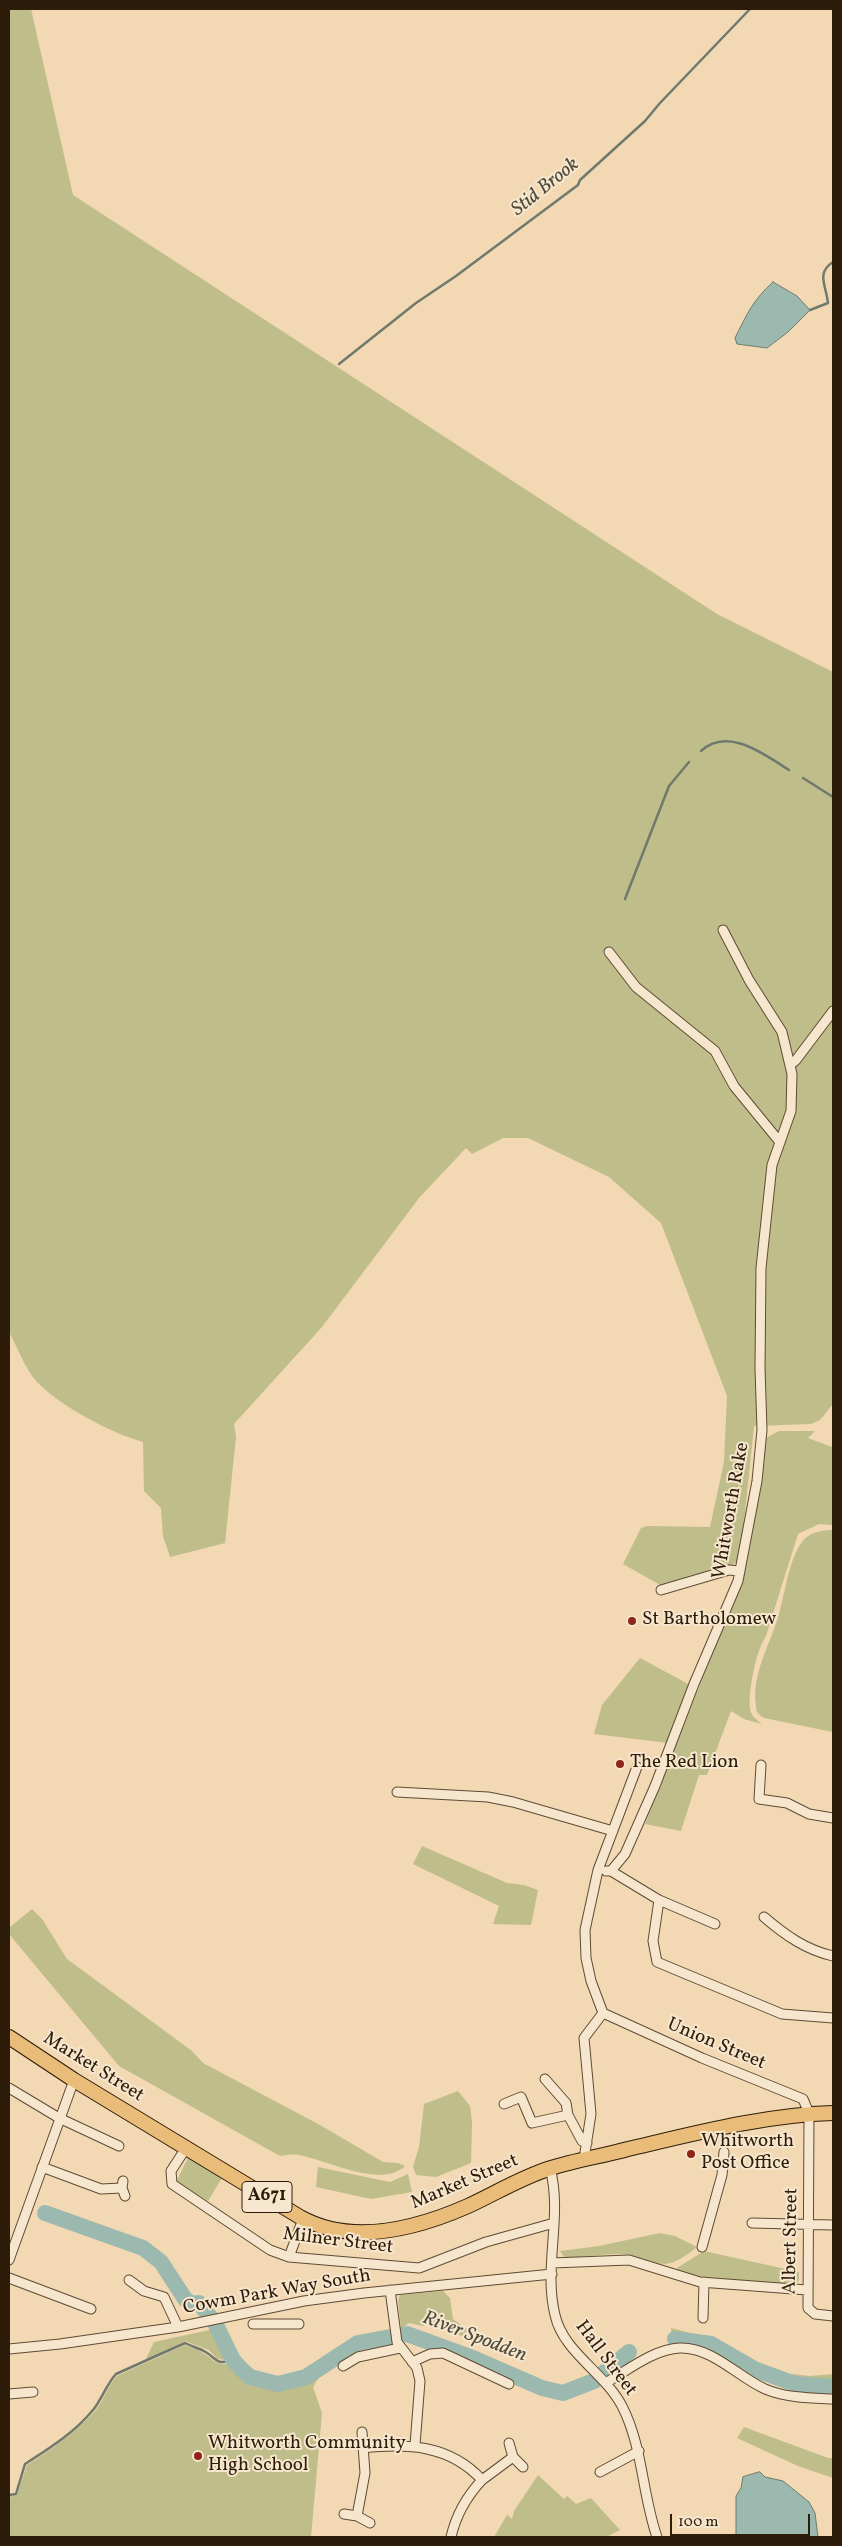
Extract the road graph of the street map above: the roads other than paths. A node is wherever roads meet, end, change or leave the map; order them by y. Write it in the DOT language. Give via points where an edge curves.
graph roads {
  1 [pos="723,930"];
  2 [pos="610,952"];
  3 [pos="833,1011"];
  4 [pos="790,1065"];
  5 [pos="779,1140"];
  6 [pos="740,1571"];
  7 [pos="661,1590"];
  8 [pos="761,1765"];
  9 [pos="637,1767"];
  10 [pos="397,1792"];
  11 [pos="833,1818"];
  12 [pos="612,1831"];
  13 [pos="598,1870"];
  14 [pos="611,1872"];
  15 [pos="659,1900"];
  16 [pos="764,1917"];
  17 [pos="716,1924"];
  18 [pos="833,1956"];
  19 [pos="603,2013"];
  20 [pos="833,2018"];
  21 [pos="9,2037"];
  22 [pos="546,2079"];
  23 [pos="74,2080"];
  24 [pos="9,2088"];
  25 [pos="504,2104"];
  26 [pos="833,2113"];
  27 [pos="809,2114"];
  28 [pos="568,2115"];
  29 [pos="59,2118"];
  30 [pos="587,2143"];
  31 [pos="118,2146"];
  32 [pos="186,2148"];
  33 [pos="724,2152"];
  34 [pos="584,2159"];
  35 [pos="42,2167"];
  36 [pos="550,2168"];
  37 [pos="123,2188"];
  38 [pos="304,2219"];
  39 [pos="554,2222"];
  40 [pos="752,2223"];
  41 [pos="809,2225"];
  42 [pos="833,2225"];
  43 [pos="702,2247"];
  44 [pos="290,2256"];
  45 [pos="9,2260"];
  46 [pos="552,2263"];
  47 [pos="552,2274"];
  48 [pos="9,2278"];
  49 [pos="129,2280"];
  50 [pos="704,2282"];
  51 [pos="390,2290"];
  52 [pos="807,2290"];
  53 [pos="278,2305"];
  54 [pos="91,2309"];
  55 [pos="833,2316"];
  56 [pos="703,2318"];
  57 [pos="253,2324"];
  58 [pos="278,2324"];
  59 [pos="299,2324"];
  60 [pos="178,2327"];
  61 [pos="399,2345"];
  62 [pos="9,2349"];
  63 [pos="412,2362"];
  64 [pos="343,2366"];
  65 [pos="606,2381"];
  66 [pos="509,2384"];
  67 [pos="33,2392"];
  68 [pos="9,2394"];
  69 [pos="833,2399"];
  70 [pos="362,2432"];
  71 [pos="509,2443"];
  72 [pos="416,2446"];
  73 [pos="363,2448"];
  74 [pos="639,2451"];
  75 [pos="513,2458"];
  76 [pos="523,2467"];
  77 [pos="600,2472"];
  78 [pos="482,2480"];
  79 [pos="344,2514"];
  80 [pos="357,2516"];
  81 [pos="370,2523"];
  82 [pos="451,2537"];
  83 [pos="657,2537"];
  1 -- 4 [label="street, Whitworth Rake" via="748,980 782,1032"];
  2 -- 5 [label="street" via="636,987 715,1052 734,1086"];
  3 -- 4 [label="street"];
  4 -- 5 [label="street, Whitworth Rake" via="791,1111"];
  5 -- 6 [label="street, Whitworth Rake" via="772,1166 761,1268 762,1430 757,1481"];
  6 -- 7 [label="street" via="728,1570"];
  6 -- 14 [label="street, Whitworth Rake" via="655,1786 625,1854"];
  8 -- 11 [label="street" via="759,1799 787,1803 809,1814"];
  9 -- 12 [label="street"];
  10 -- 12 [label="street" via="488,1797"];
  12 -- 13 [label="street"];
  13 -- 14 [label="street"];
  13 -- 19 [label="street" via="584,1945 591,1981"];
  14 -- 15 [label="street"];
  15 -- 17 [label="street"];
  15 -- 20 [label="street" via="653,1941 657,1962 782,2014"];
  16 -- 18 [label="street" via="781,1932 815,1952"];
  19 -- 27 [label="street, Union Street" via="803,2100"];
  19 -- 30 [label="street" via="584,2038 591,2114"];
  21 -- 23 [label="main road, Market Street / A671"];
  22 -- 28 [label="street" via="566,2103"];
  23 -- 29 [label="street"];
  23 -- 32 [label="main road, Market Street / A671"];
  24 -- 29 [label="street"];
  25 -- 28 [label="street" via="521,2097 532,2123"];
  26 -- 27 [label="main road, Market Street / A671"];
  27 -- 34 [label="main road, Market Street / A671" via="722,2127"];
  27 -- 41 [label="street, Albert Street"];
  28 -- 30 [label="street" via="582,2141"];
  29 -- 31 [label="street"];
  29 -- 35 [label="street"];
  30 -- 34 [label="street"];
  32 -- 38 [label="main road, Market Street / A671"];
  32 -- 44 [label="street, Milner Street" via="171,2171 172,2184 270,2250"];
  33 -- 43 [label="street" via="722,2176"];
  34 -- 36 [label="main road, Market Street / A671"];
  35 -- 37 [label="street" via="101,2189"];
  35 -- 45 [label="street"];
  36 -- 38 [label="main road, Market Street / A671" via="445,2215 400,2228 346,2231"];
  36 -- 39 [label="street, Hall Street" via="555,2193"];
  38 -- 44 [label="street"];
  39 -- 44 [label="street, Milner Street" via="486,2242 419,2268"];
  39 -- 46 [label="street, Hall Street"];
  40 -- 41 [label="street"];
  41 -- 42 [label="street"];
  41 -- 52 [label="street, Albert Street"];
  46 -- 47 [label="street, Hall Street"];
  46 -- 50 [label="street" via="629,2260"];
  47 -- 51 [label="street, Cowm Park Way South"];
  47 -- 65 [label="street, Hall Street" via="555,2316 573,2348"];
  48 -- 54 [label="street"];
  49 -- 60 [label="street" via="144,2291 164,2297"];
  50 -- 52 [label="street"];
  50 -- 56 [label="street"];
  51 -- 53 [label="street, Cowm Park Way South"];
  51 -- 61 [label="street"];
  52 -- 55 [label="street, Albert Street" via="808,2308 815,2314"];
  53 -- 58 [label="street"];
  53 -- 60 [label="street, Cowm Park Way South"];
  57 -- 58 [label="street"];
  58 -- 59 [label="street"];
  60 -- 62 [label="street, Cowm Park Way South"];
  61 -- 63 [label="street"];
  61 -- 64 [label="street" via="358,2357"];
  63 -- 66 [label="street" via="430,2354 443,2353"];
  63 -- 72 [label="street" via="421,2393"];
  65 -- 69 [label="street" via="658,2353 680,2348 713,2358 765,2389 797,2397"];
  65 -- 74 [label="street, Hall Street" via="622,2405"];
  67 -- 68 [label="street"];
  70 -- 73 [label="street"];
  71 -- 75 [label="street"];
  72 -- 73 [label="street"];
  72 -- 78 [label="street" via="468,2467"];
  73 -- 80 [label="street" via="365,2473"];
  74 -- 77 [label="street"];
  74 -- 83 [label="street, Hall Street" via="645,2498"];
  75 -- 76 [label="street"];
  75 -- 78 [label="street"];
  78 -- 82 [label="street" via="465,2502"];
  79 -- 80 [label="street"];
  80 -- 81 [label="street"];
}
